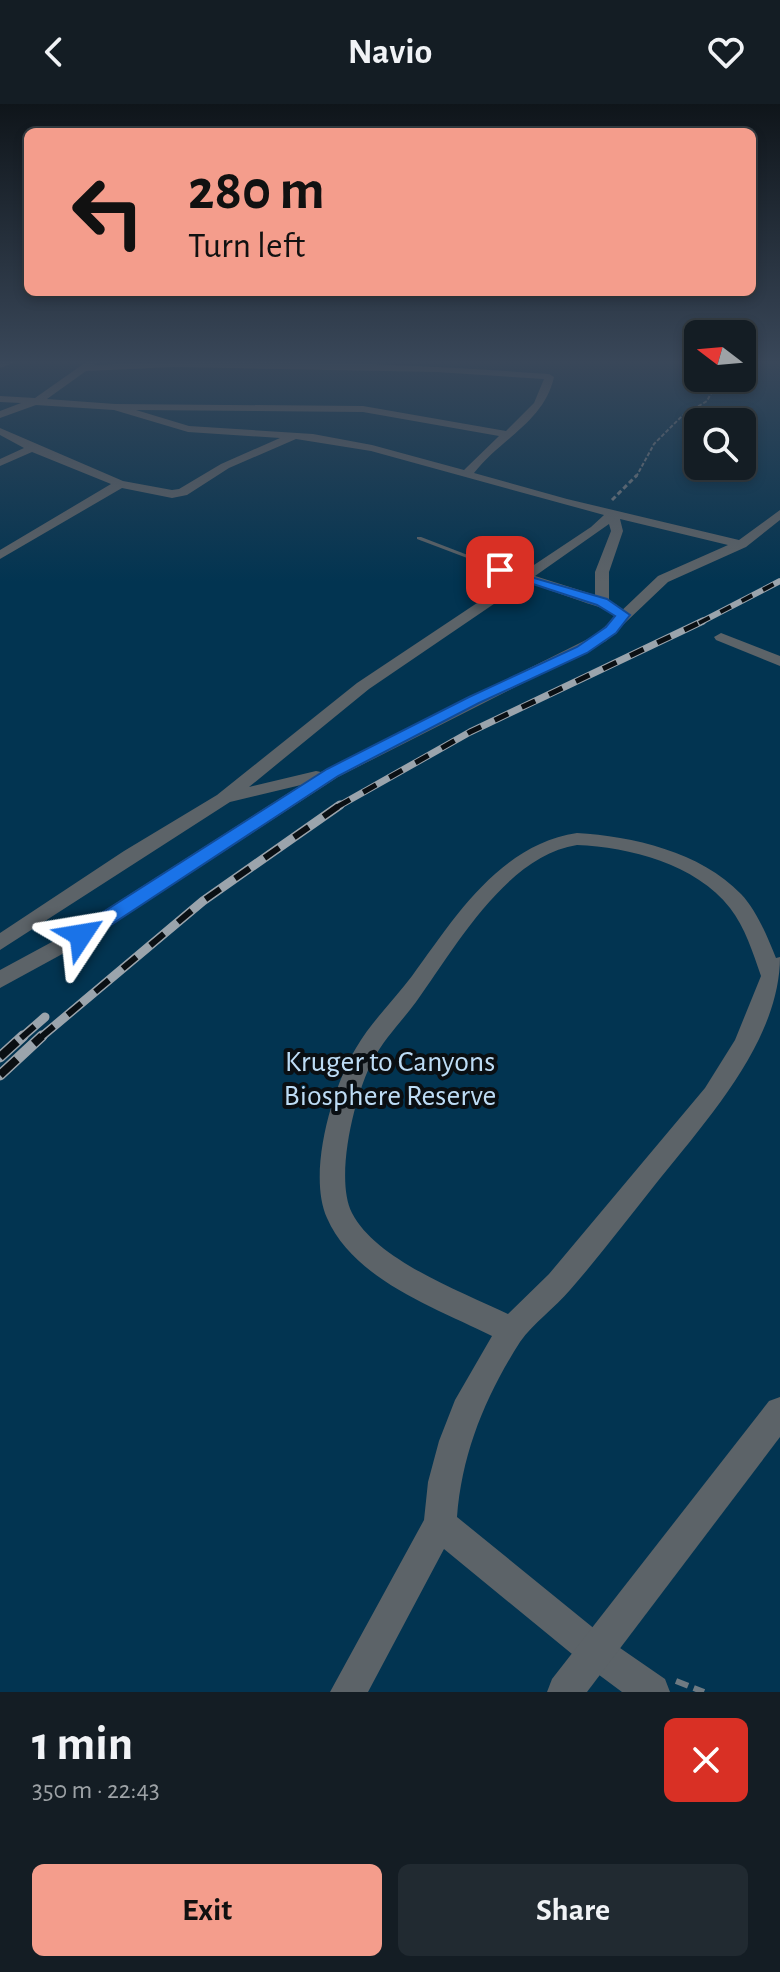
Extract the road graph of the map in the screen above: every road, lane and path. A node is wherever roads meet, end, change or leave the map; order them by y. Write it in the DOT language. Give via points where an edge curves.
graph roads {
  1 [pos="6,434"];
  2 [pos="267,434"];
  3 [pos="506,434"];
  4 [pos="664,434"];
  5 [pos="296,436"];
  6 [pos="32,448"];
  7 [pos="0,463"];
  8 [pos="466,475"];
  9 [pos="120,484"];
  10 [pos="606,512"];
  11 [pos="780,514"];
  12 [pos="419,538"];
  13 [pos="741,544"];
  14 [pos="0,555"];
  15 [pos="522,577"];
  16 [pos="602,602"];
  17 [pos="623,615"];
  18 [pos="721,637"];
  19 [pos="780,661"];
  20 [pos="332,773"];
  21 [pos="223,799"];
  22 [pos="0,943"];
  23 [pos="776,970"];
  24 [pos="0,980"];
  25 [pos="511,1330"];
  26 [pos="780,1412"];
  27 [pos="440,1524"];
  28 [pos="595,1651"];
  29 [pos="348,1692"];
  30 [pos="565,1692"];
  31 [pos="652,1692"];
  1 -- 6 [label="street"];
  2 -- 5 [label="street"];
  3 -- 8 [label="street"];
  4 -- 10 [label="path"];
  5 -- 8 [label="street" via="381,450"];
  5 -- 9 [label="street" via="225,466 179,493"];
  6 -- 7 [label="street"];
  6 -- 9 [label="street"];
  8 -- 10 [label="street"];
  9 -- 14 [label="street"];
  10 -- 13 [label="street"];
  10 -- 15 [label="street" via="595,530"];
  10 -- 16 [label="street" via="617,531 602,572"];
  11 -- 13 [label="street"];
  12 -- 15 [label="lane"];
  13 -- 17 [label="street" via="663,579"];
  15 -- 16 [label="street"];
  15 -- 21 [label="street" via="363,686"];
  16 -- 17 [label="street"];
  17 -- 20 [label="street" via="582,650"];
  18 -- 19 [label="street"];
  20 -- 21 [label="street"];
  20 -- 24 [label="street" via="81,935"];
  21 -- 22 [label="street"];
  23 -- 25 [label="street" via="745,1043 713,1095 559,1283"];
  23 -- 25 [label="street" via="733,898 709,880 628,844 579,838 557,842 505,875 364,1056 343,1108 334,1180 338,1214 358,1243 408,1279"];
  25 -- 27 [label="street" via="454,1441"];
  26 -- 28 [label="street"];
  27 -- 28 [label="street"];
  27 -- 29 [label="street"];
  28 -- 30 [label="street"];
  28 -- 31 [label="street"];
}
